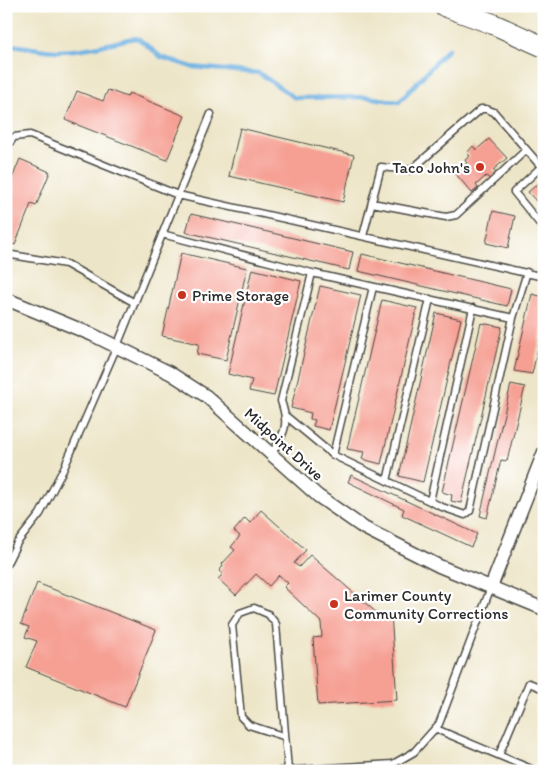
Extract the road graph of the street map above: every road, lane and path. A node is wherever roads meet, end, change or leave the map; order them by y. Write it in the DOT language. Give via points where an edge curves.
graph roads {
  1 [pos="444,6"];
  2 [pos="544,46"];
  3 [pos="211,114"];
  4 [pos="6,148"];
  5 [pos="526,150"];
  6 [pos="542,169"];
  7 [pos="178,195"];
  8 [pos="372,203"];
  9 [pos="544,229"];
  10 [pos="162,234"];
  11 [pos="363,236"];
  12 [pos="6,254"];
  13 [pos="544,268"];
  14 [pos="527,272"];
  15 [pos="312,273"];
  16 [pos="541,277"];
  17 [pos="373,286"];
  18 [pos="6,299"];
  19 [pos="430,300"];
  20 [pos="135,303"];
  21 [pos="473,308"];
  22 [pos="513,318"];
  23 [pos="117,346"];
  24 [pos="287,417"];
  25 [pos="271,455"];
  26 [pos="332,455"];
  27 [pos="542,460"];
  28 [pos="387,481"];
  29 [pos="430,501"];
  30 [pos="6,565"];
  31 [pos="491,587"];
  32 [pos="544,609"];
  33 [pos="544,689"];
  34 [pos="436,729"];
  35 [pos="283,736"];
  36 [pos="499,755"];
  37 [pos="288,770"];
  38 [pos="280,771"];
  39 [pos="536,771"];
  1 -- 2 [label="main road"];
  3 -- 7 [label="lane"];
  4 -- 7 [label="lane" via="14,138 30,134"];
  5 -- 6 [label="lane"];
  5 -- 8 [label="lane" via="456,215 446,218"];
  5 -- 8 [label="lane" via="494,112 486,108 411,170 381,167"];
  6 -- 9 [label="lane" via="514,192"];
  7 -- 10 [label="lane"];
  7 -- 11 [label="lane"];
  8 -- 11 [label="lane"];
  10 -- 15 [label="lane"];
  10 -- 20 [label="lane"];
  11 -- 14 [label="lane"];
  12 -- 20 [label="lane" via="66,264"];
  13 -- 16 [label="lane"];
  14 -- 16 [label="lane"];
  14 -- 22 [label="lane"];
  15 -- 17 [label="lane"];
  15 -- 24 [label="lane" via="281,401"];
  17 -- 19 [label="lane"];
  17 -- 26 [label="lane"];
  18 -- 23 [label="street, Midpoint Drive"];
  19 -- 21 [label="lane"];
  19 -- 28 [label="lane"];
  20 -- 23 [label="lane"];
  21 -- 22 [label="lane"];
  21 -- 29 [label="lane"];
  22 -- 29 [label="lane" via="470,511 465,515"];
  23 -- 25 [label="street, Midpoint Drive" via="206,396"];
  23 -- 30 [label="lane" via="64,468 40,514 17,543"];
  24 -- 25 [label="lane" via="285,430"];
  24 -- 26 [label="lane"];
  25 -- 31 [label="street, Midpoint Drive" via="318,496 364,528"];
  26 -- 28 [label="lane"];
  27 -- 31 [label="street"];
  28 -- 29 [label="lane"];
  31 -- 32 [label="street, Midpoint Drive"];
  31 -- 34 [label="lane"];
  33 -- 36 [label="lane" via="529,683"];
  34 -- 36 [label="lane"];
  34 -- 37 [label="lane" via="414,752 393,764"];
  35 -- 35 [label="lane" via="249,725 241,717 232,625 240,613 254,608 268,614 276,624"];
  35 -- 37 [label="lane"];
  36 -- 39 [label="lane"];
  37 -- 38 [label="lane"];
}
